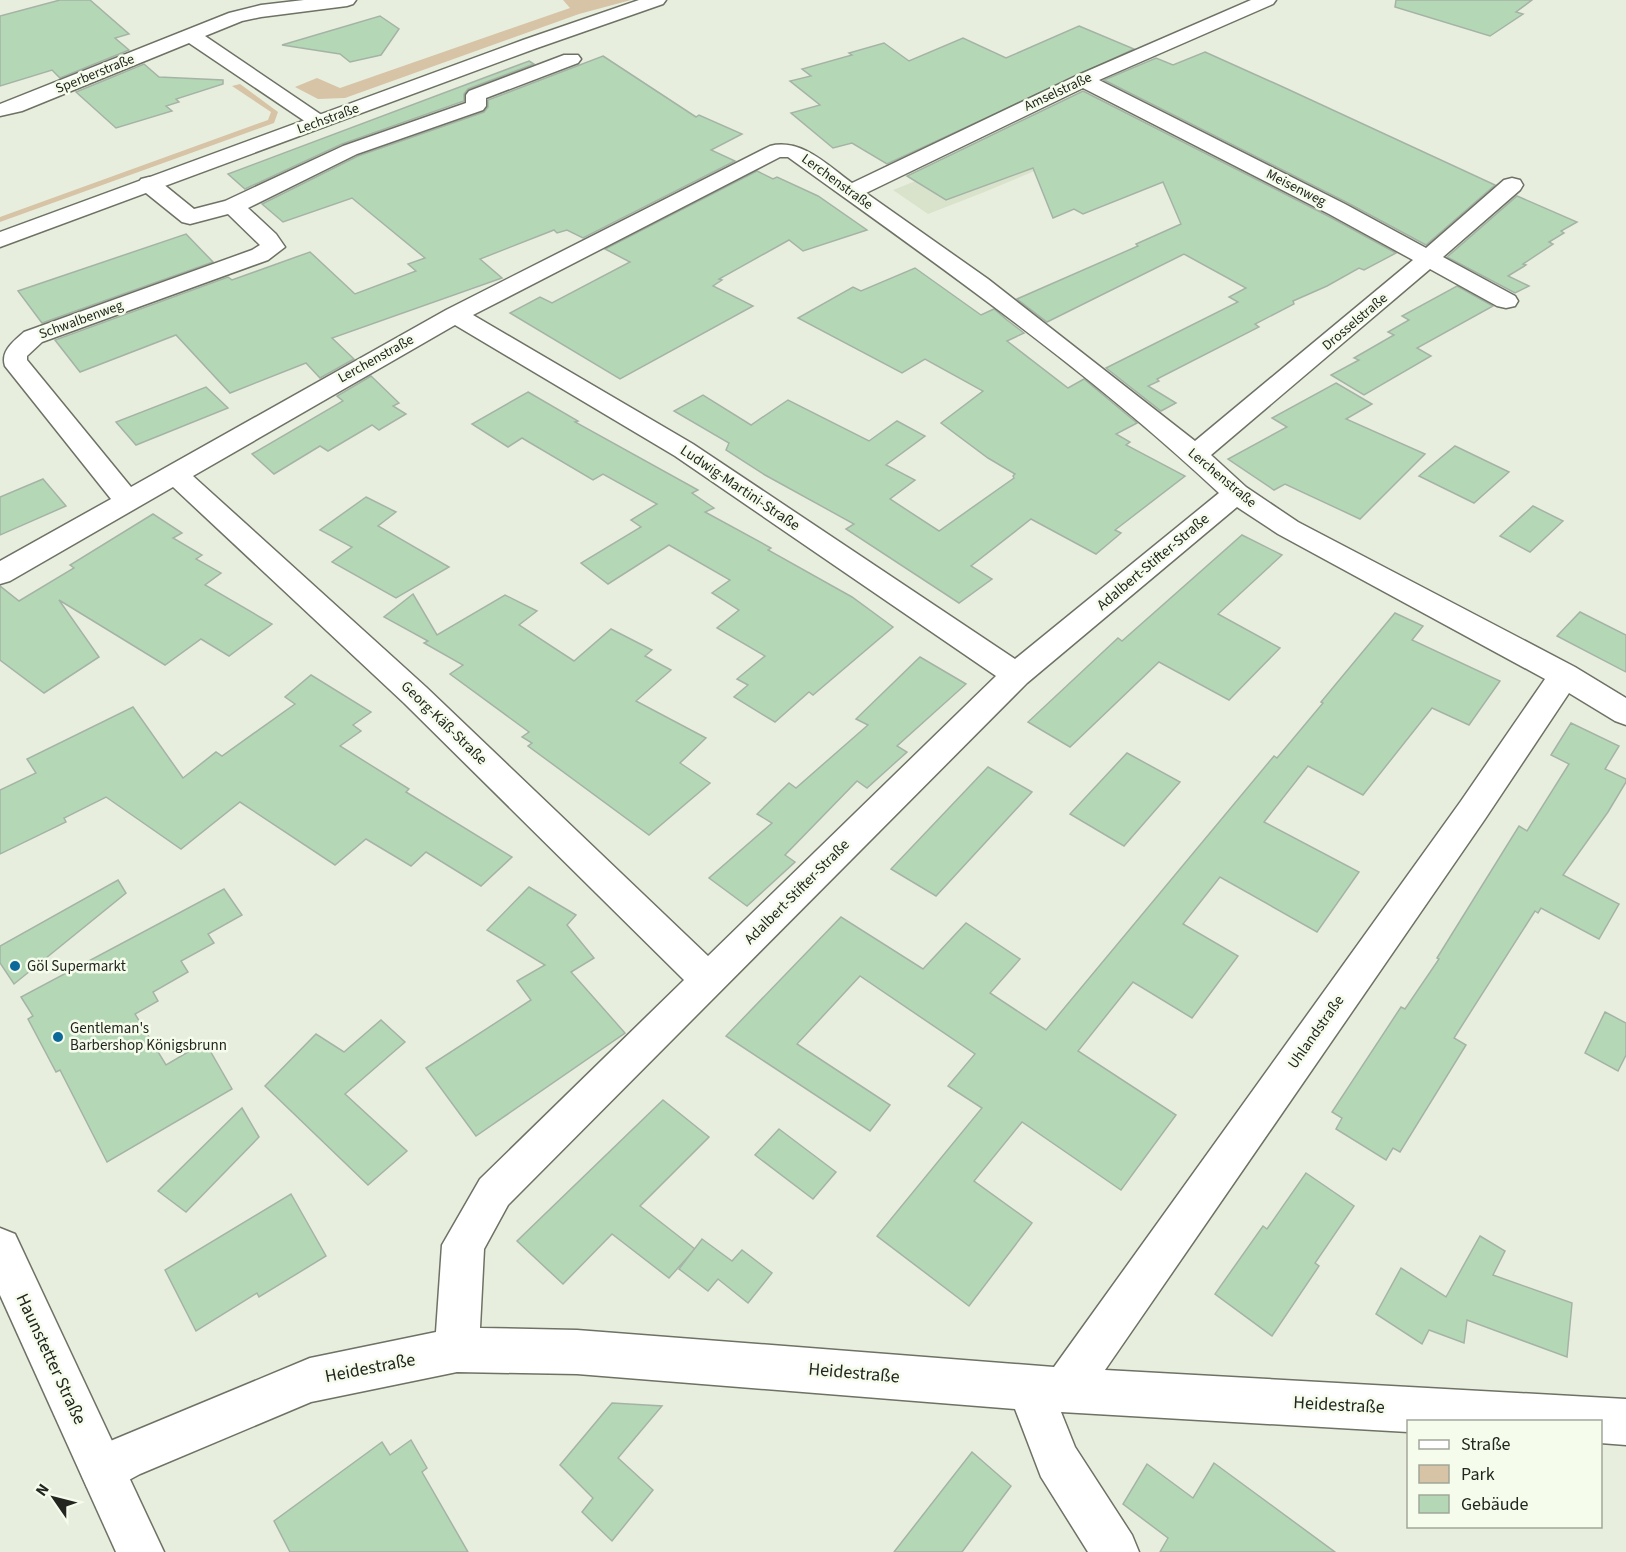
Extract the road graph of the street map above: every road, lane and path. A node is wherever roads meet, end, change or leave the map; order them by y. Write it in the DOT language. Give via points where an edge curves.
graph roads {
  1 [pos="346,0"];
  2 [pos="657,0"];
  3 [pos="1268,0"];
  4 [pos="190,34"];
  5 [pos="571,59"];
  6 [pos="1083,80"];
  7 [pos="0,110"];
  8 [pos="319,122"];
  9 [pos="149,184"];
  10 [pos="1512,185"];
  11 [pos="851,192"];
  12 [pos="232,206"];
  13 [pos="0,240"];
  14 [pos="1428,257"];
  15 [pos="1506,301"];
  16 [pos="456,315"];
  17 [pos="1195,455"];
  18 [pos="174,473"];
  19 [pos="1236,493"];
  20 [pos="127,500"];
  21 [pos="0,574"];
  22 [pos="1016,675"];
  23 [pos="1564,675"];
  24 [pos="1626,713"];
  25 [pos="708,980"];
  26 [pos="0,1248"];
  27 [pos="457,1350"];
  28 [pos="1048,1388"];
  29 [pos="1592,1420"];
  30 [pos="1602,1421"];
  31 [pos="1626,1422"];
  32 [pos="103,1471"];
  33 [pos="140,1552"];
  34 [pos="1116,1552"];
  1 -- 4 [label="street, Sperberstraße" via="261,11"];
  2 -- 8 [label="street, Lechstraße"];
  3 -- 6 [label="street, Amselstraße"];
  4 -- 7 [label="street, Sperberstraße"];
  4 -- 8 [label="street"];
  5 -- 12 [label="street" via="476,95 476,106 350,150"];
  6 -- 11 [label="street, Amselstraße"];
  6 -- 14 [label="street, Meisenweg"];
  8 -- 9 [label="street, Lechstraße"];
  9 -- 12 [label="street" via="190,217"];
  9 -- 13 [label="street, Lechstraße"];
  10 -- 14 [label="street, Drosselstraße"];
  11 -- 16 [label="street, Lerchenstraße" via="793,151 777,150"];
  11 -- 17 [label="street, Lerchenstraße" via="980,284"];
  12 -- 20 [label="street, Schwalbenweg" via="273,248 33,337 14,354 14,361"];
  14 -- 15 [label="street, Meisenweg"];
  14 -- 17 [label="street, Drosselstraße"];
  16 -- 18 [label="street, Lerchenstraße"];
  16 -- 22 [label="street, Ludwig-Martini-Straße" via="684,450"];
  17 -- 19 [label="street, Lerchenstraße"];
  18 -- 20 [label="street, Lerchenstraße"];
  18 -- 25 [label="street, Georg-Käß-Straße" via="415,694"];
  19 -- 22 [label="street, Adalbert-Stifter-Straße"];
  19 -- 23 [label="street, Lerchenstraße" via="1288,528"];
  20 -- 21 [label="street, Lerchenstraße"];
  22 -- 25 [label="street, Adalbert-Stifter-Straße"];
  23 -- 24 [label="street, Lerchenstraße"];
  23 -- 28 [label="street, Uhlandstraße" via="1473,810"];
  25 -- 27 [label="street, Adalbert-Stifter-Straße" via="494,1192 464,1245"];
  26 -- 32 [label="street, Haunstetter Straße"];
  27 -- 28 [label="street, Heidestraße" via="577,1352"];
  27 -- 32 [label="street, Heidestraße" via="310,1380 124,1458"];
  28 -- 29 [label="street, Heidestraße"];
  28 -- 34 [label="street" via="1057,1461"];
  30 -- 31 [label="street, Heidestraße"];
  32 -- 33 [label="street, Haunstetter Straße"];
}
